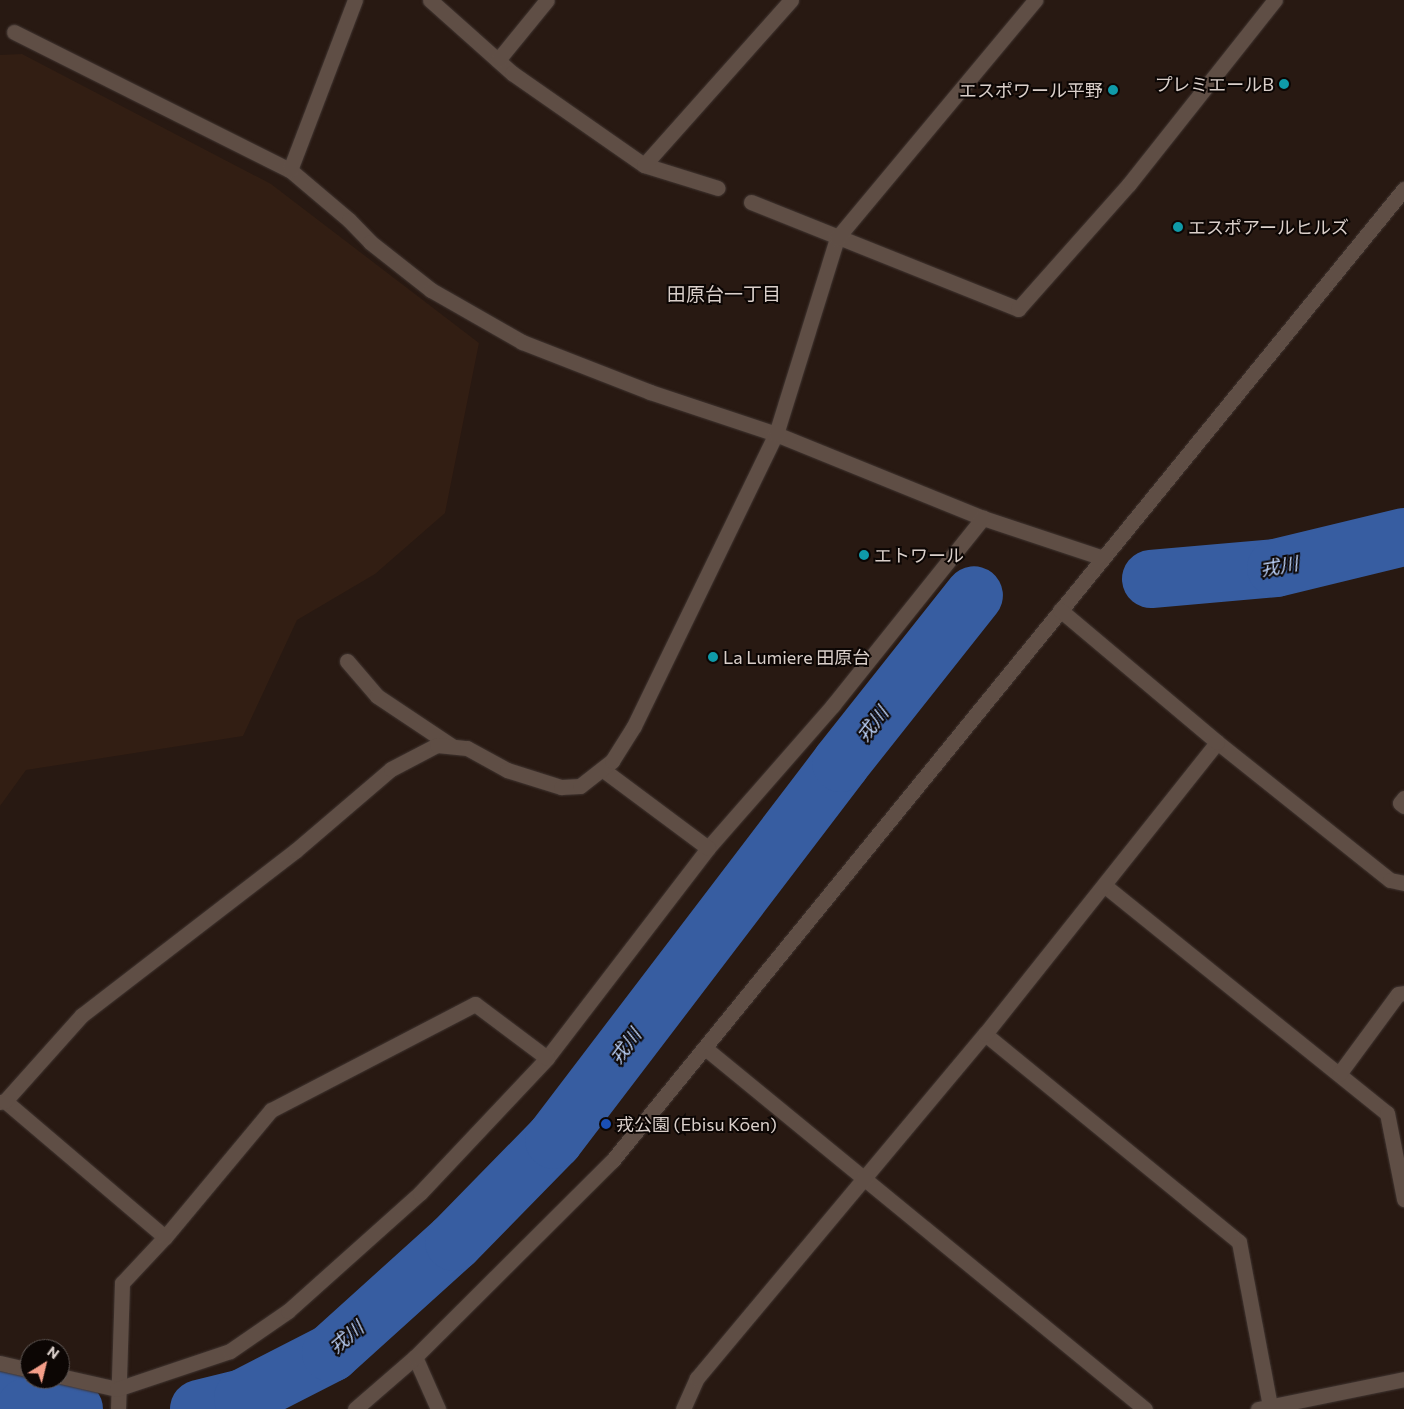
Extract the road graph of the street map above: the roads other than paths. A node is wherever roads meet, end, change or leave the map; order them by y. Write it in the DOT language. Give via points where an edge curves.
graph roads {
  1 [pos="356,0"];
  2 [pos="430,0"];
  3 [pos="547,0"];
  4 [pos="791,0"];
  5 [pos="1035,0"];
  6 [pos="1275,0"];
  7 [pos="14,32"];
  8 [pos="498,60"];
  9 [pos="644,165"];
  10 [pos="290,170"];
  11 [pos="718,188"];
  12 [pos="1404,189"];
  13 [pos="751,202"];
  14 [pos="837,238"];
  15 [pos="776,434"];
  16 [pos="983,518"];
  17 [pos="1102,558"];
  18 [pos="1060,610"];
  19 [pos="347,660"];
  20 [pos="1217,742"];
  21 [pos="453,747"];
  22 [pos="602,769"];
  23 [pos="1404,798"];
  24 [pos="1404,806"];
  25 [pos="708,848"];
  26 [pos="1404,883"];
  27 [pos="1104,885"];
  28 [pos="1404,993"];
  29 [pos="985,1034"];
  30 [pos="705,1048"];
  31 [pos="547,1058"];
  32 [pos="1339,1074"];
  33 [pos="3,1102"];
  34 [pos="865,1179"];
  35 [pos="1404,1198"];
  36 [pos="165,1237"];
  37 [pos="415,1357"];
  38 [pos="0,1363"];
  39 [pos="20,1368"];
  40 [pos="70,1378"];
  41 [pos="1404,1379"];
  42 [pos="117,1388"];
  43 [pos="1264,1408"];
  44 [pos="118,1409"];
  45 [pos="355,1409"];
  46 [pos="438,1409"];
  47 [pos="683,1409"];
  48 [pos="1145,1409"];
  1 -- 10 [label="street"];
  2 -- 8 [label="street"];
  3 -- 8 [label="street"];
  4 -- 9 [label="street"];
  5 -- 14 [label="street"];
  6 -- 14 [label="street" via="1129,184 1018,308"];
  7 -- 10 [label="street"];
  8 -- 9 [label="street"];
  9 -- 11 [label="street"];
  10 -- 15 [label="street" via="370,242 431,290 522,342 650,392"];
  12 -- 17 [label="street"];
  13 -- 14 [label="street"];
  14 -- 15 [label="street"];
  15 -- 16 [label="street"];
  15 -- 22 [label="street" via="634,726 612,762"];
  16 -- 17 [label="street"];
  16 -- 25 [label="street" via="833,705"];
  17 -- 18 [label="street"];
  18 -- 20 [label="street"];
  18 -- 30 [label="street"];
  19 -- 21 [label="street" via="376,696"];
  20 -- 26 [label="street" via="1390,880"];
  20 -- 27 [label="street"];
  21 -- 22 [label="street" via="467,748 507,770 560,787 580,786"];
  21 -- 33 [label="street" via="437,745 391,769 295,851 82,1014"];
  22 -- 25 [label="street"];
  23 -- 24 [label="street" via="1400,803"];
  25 -- 31 [label="street"];
  27 -- 29 [label="street"];
  27 -- 32 [label="street"];
  28 -- 32 [label="street" via="1398,994"];
  29 -- 34 [label="street"];
  29 -- 43 [label="street" via="1239,1242"];
  30 -- 34 [label="street"];
  30 -- 37 [label="street" via="612,1161"];
  31 -- 36 [label="street" via="475,1004 271,1110"];
  31 -- 42 [label="street" via="420,1193 288,1312 230,1351"];
  32 -- 35 [label="street" via="1387,1113"];
  33 -- 36 [label="street"];
  34 -- 47 [label="street" via="697,1378"];
  34 -- 48 [label="street"];
  36 -- 42 [label="street" via="122,1284"];
  37 -- 45 [label="street"];
  37 -- 46 [label="street"];
  38 -- 39 [label="street"];
  40 -- 42 [label="street"];
  41 -- 43 [label="street"];
  42 -- 44 [label="street"];
}
